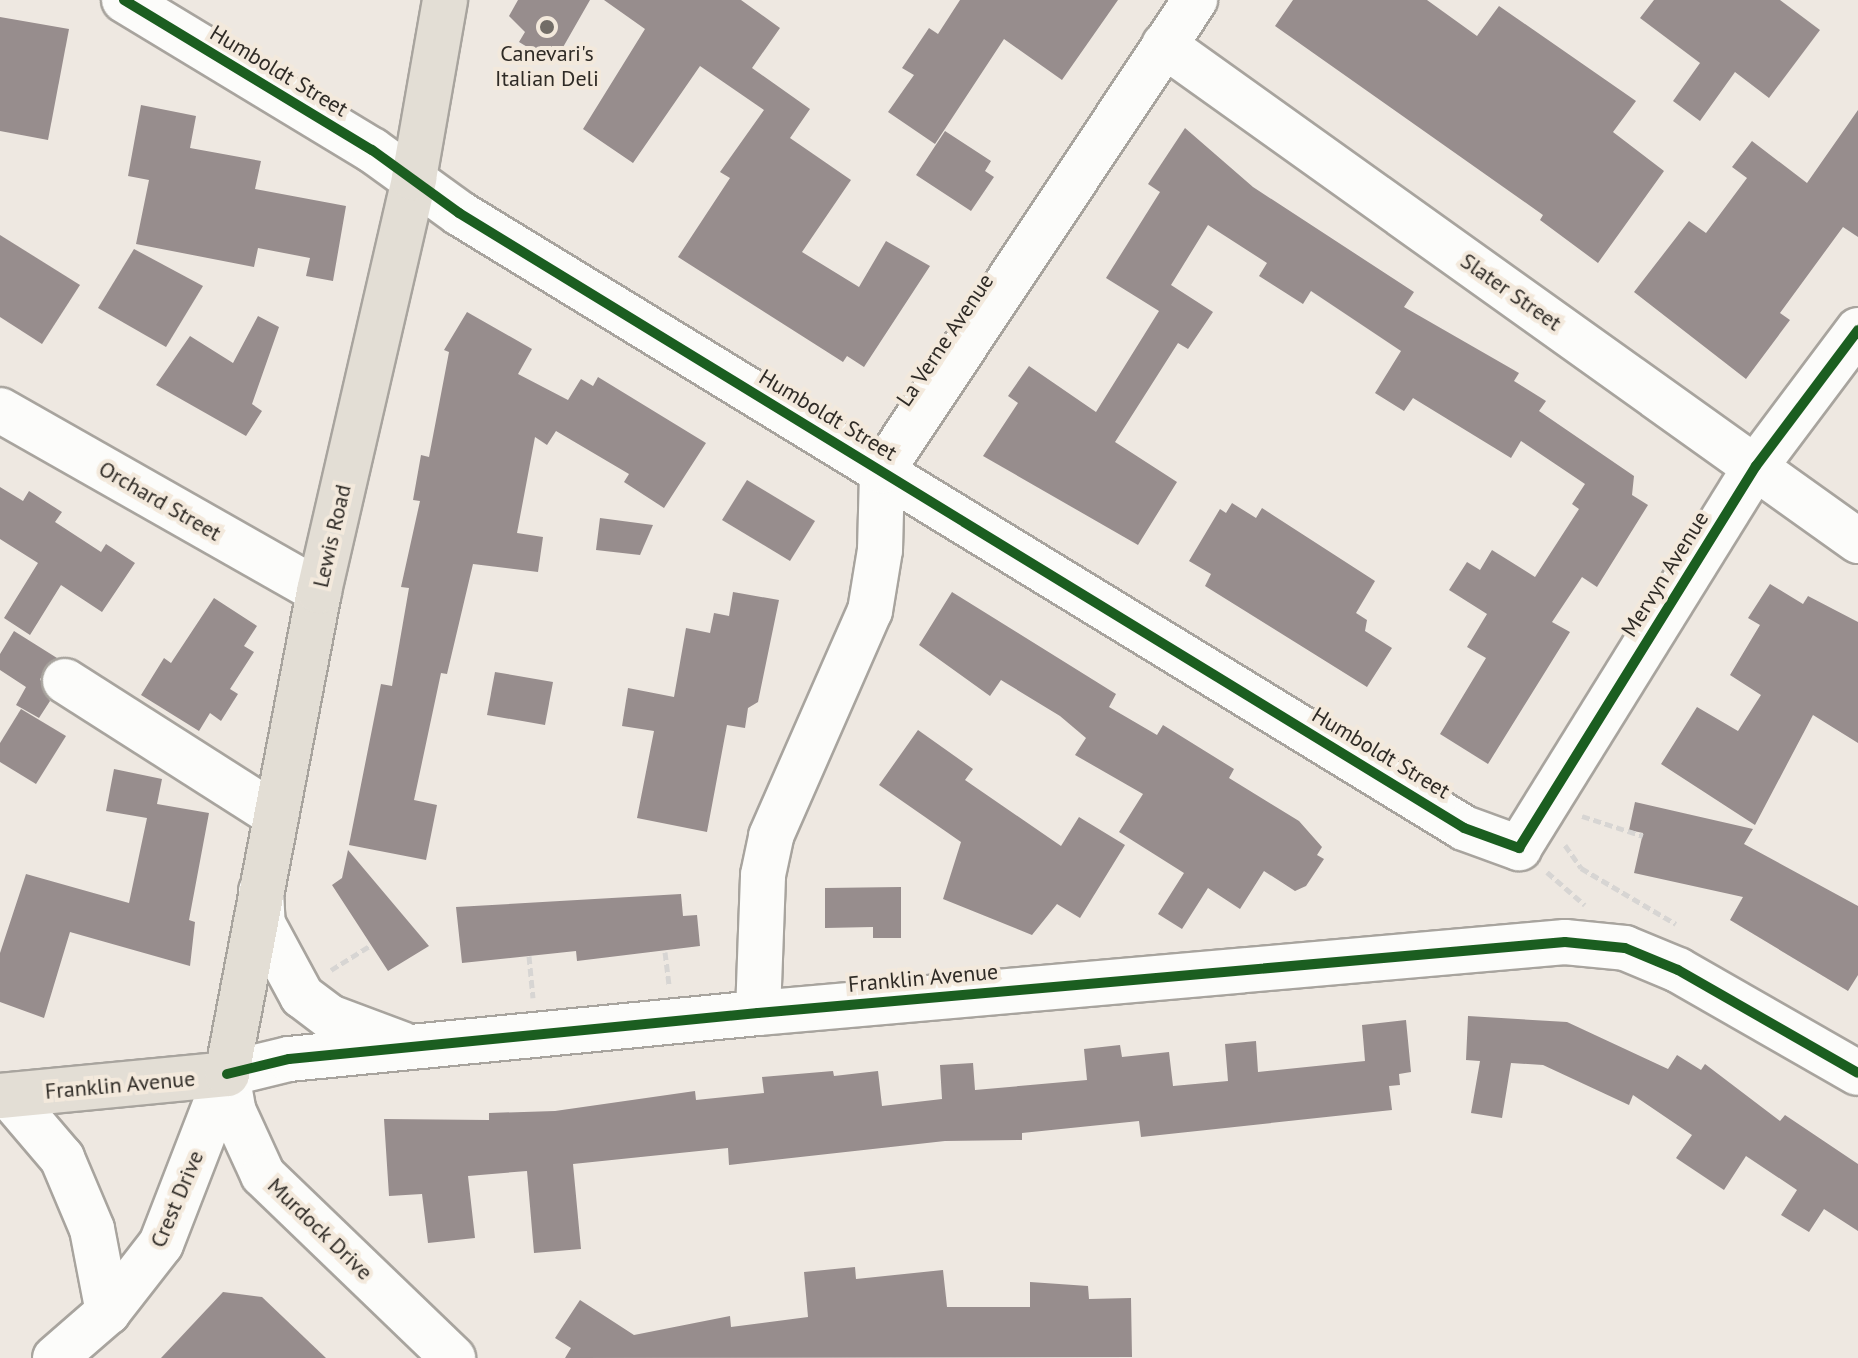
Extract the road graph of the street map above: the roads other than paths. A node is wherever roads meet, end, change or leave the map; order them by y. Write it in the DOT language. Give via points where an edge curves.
graph roads {
  1 [pos="124,0"];
  2 [pos="445,0"];
  3 [pos="1195,0"];
  4 [pos="1164,45"];
  5 [pos="414,178"];
  6 [pos="1858,330"];
  7 [pos="0,410"];
  8 [pos="1756,466"];
  9 [pos="882,471"];
  10 [pos="1858,541"];
  11 [pos="319,591"];
  12 [pos="65,681"];
  13 [pos="274,814"];
  14 [pos="1519,848"];
  15 [pos="261,884"];
  16 [pos="758,1013"];
  17 [pos="412,1048"];
  18 [pos="1858,1073"];
  19 [pos="227,1074"];
  20 [pos="4,1096"];
  21 [pos="108,1312"];
  22 [pos="55,1358"];
  23 [pos="453,1358"];
  1 -- 5 [label="street, Humboldt Street"];
  2 -- 5 [label="main road, Lewis Road"];
  3 -- 4 [label="street, La Verne Avenue"];
  4 -- 8 [label="street, Slater Street"];
  4 -- 9 [label="street, La Verne Avenue"];
  5 -- 9 [label="street, Humboldt Street" via="459,213"];
  5 -- 11 [label="main road, Lewis Road"];
  6 -- 8 [label="street, Mervyn Avenue"];
  7 -- 11 [label="street, Orchard Street"];
  8 -- 10 [label="street, Slater Street"];
  8 -- 14 [label="street, Mervyn Avenue"];
  9 -- 14 [label="street, Humboldt Street" via="1464,828"];
  9 -- 16 [label="street" via="880,550 870,611 771,836 763,875"];
  11 -- 13 [label="main road, Lewis Road"];
  12 -- 13 [label="street"];
  13 -- 15 [label="main road, Lewis Road"];
  15 -- 17 [label="street" via="263,924 302,996 330,1017"];
  15 -- 19 [label="main road, Lewis Road"];
  16 -- 17 [label="street, Franklin Avenue"];
  16 -- 18 [label="street, Franklin Avenue" via="1565,942 1625,948 1678,970"];
  17 -- 19 [label="street, Franklin Avenue" via="289,1059"];
  19 -- 20 [label="main road, Franklin Avenue"];
  19 -- 21 [label="street, Crest Drive" via="161,1244"];
  19 -- 23 [label="street, Murdock Drive" via="234,1112 263,1175"];
  20 -- 21 [label="street" via="62,1158 92,1229"];
  21 -- 22 [label="street, Crest Drive"];
}
